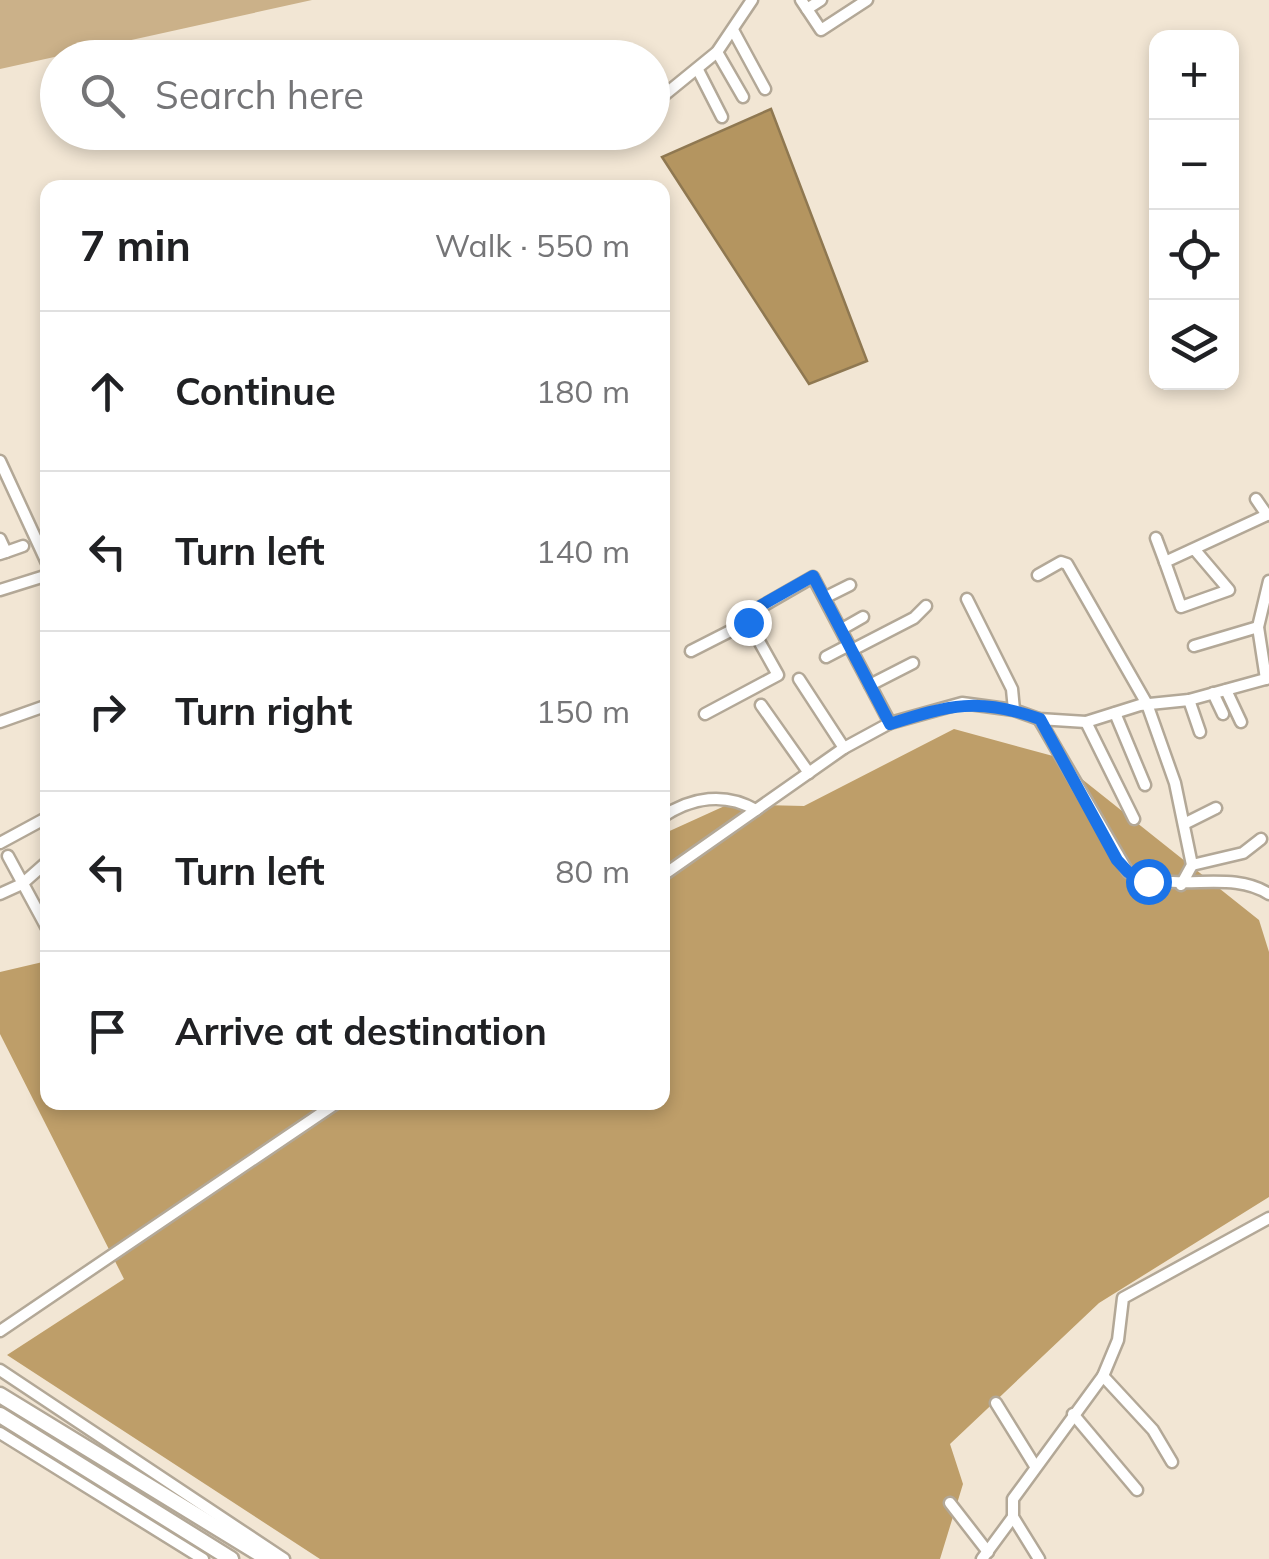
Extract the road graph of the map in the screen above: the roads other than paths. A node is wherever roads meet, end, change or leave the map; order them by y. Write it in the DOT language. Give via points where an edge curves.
graph roads {
  1 [pos="752,0"];
  2 [pos="821,0"];
  3 [pos="868,0"];
  4 [pos="804,5"];
  5 [pos="733,30"];
  6 [pos="717,52"];
  7 [pos="698,70"];
  8 [pos="765,89"];
  9 [pos="670,91"];
  10 [pos="744,97"];
  11 [pos="722,117"];
  12 [pos="0,461"];
  13 [pos="1256,499"];
  14 [pos="1268,515"];
  15 [pos="1156,538"];
  16 [pos="0,539"];
  17 [pos="23,546"];
  18 [pos="40,548"];
  19 [pos="1195,550"];
  20 [pos="3,553"];
  21 [pos="1165,562"];
  22 [pos="1038,576"];
  23 [pos="40,578"];
  24 [pos="1269,581"];
  25 [pos="850,585"];
  26 [pos="0,590"];
  27 [pos="826,596"];
  28 [pos="966,599"];
  29 [pos="926,606"];
  30 [pos="863,617"];
  31 [pos="748,622"];
  32 [pos="1258,627"];
  33 [pos="842,630"];
  34 [pos="1194,646"];
  35 [pos="851,647"];
  36 [pos="691,651"];
  37 [pos="826,658"];
  38 [pos="913,664"];
  39 [pos="799,679"];
  40 [pos="1267,679"];
  41 [pos="870,684"];
  42 [pos="1226,690"];
  43 [pos="1213,693"];
  44 [pos="1189,700"];
  45 [pos="1146,704"];
  46 [pos="761,706"];
  47 [pos="40,708"];
  48 [pos="1014,710"];
  49 [pos="1115,713"];
  50 [pos="705,714"];
  51 [pos="1223,714"];
  52 [pos="1040,719"];
  53 [pos="0,722"];
  54 [pos="1086,722"];
  55 [pos="1241,722"];
  56 [pos="890,724"];
  57 [pos="1200,732"];
  58 [pos="844,748"];
  59 [pos="809,772"];
  60 [pos="1145,785"];
  61 [pos="1216,808"];
  62 [pos="756,810"];
  63 [pos="670,812"];
  64 [pos="1134,819"];
  65 [pos="40,822"];
  66 [pos="1184,824"];
  67 [pos="1261,839"];
  68 [pos="0,843"];
  69 [pos="8,856"];
  70 [pos="1192,865"];
  71 [pos="40,868"];
  72 [pos="670,870"];
  73 [pos="22,884"];
  74 [pos="1181,886"];
  75 [pos="0,894"];
  76 [pos="1269,894"];
  77 [pos="40,916"];
  78 [pos="326,1110"];
  79 [pos="1269,1218"];
  80 [pos="0,1331"];
  81 [pos="0,1370"];
  82 [pos="1103,1376"];
  83 [pos="0,1395"];
  84 [pos="996,1402"];
  85 [pos="1073,1414"];
  86 [pos="0,1415"];
  87 [pos="0,1433"];
  88 [pos="1172,1462"];
  89 [pos="1034,1466"];
  90 [pos="1137,1490"];
  91 [pos="950,1503"];
  92 [pos="1013,1517"];
  93 [pos="985,1556"];
  94 [pos="203,1559"];
  95 [pos="231,1559"];
  96 [pos="268,1559"];
  97 [pos="284,1559"];
  98 [pos="1039,1559"];
  1 -- 5 [label="street"];
  2 -- 4 [label="street"];
  3 -- 4 [label="street" via="821,30"];
  5 -- 6 [label="street"];
  5 -- 8 [label="street"];
  6 -- 7 [label="street"];
  6 -- 10 [label="street"];
  7 -- 9 [label="street"];
  7 -- 11 [label="street"];
  12 -- 18 [label="street"];
  13 -- 14 [label="street"];
  14 -- 19 [label="street"];
  15 -- 21 [label="street"];
  16 -- 20 [label="street"];
  17 -- 20 [label="street"];
  19 -- 21 [label="street"];
  19 -- 21 [label="street" via="1229,590 1180,607"];
  22 -- 45 [label="street" via="1067,564"];
  23 -- 26 [label="street"];
  24 -- 32 [label="street"];
  25 -- 27 [label="street"];
  27 -- 31 [label="street" via="811,577 746,614"];
  27 -- 33 [label="street"];
  28 -- 48 [label="street" via="1012,689"];
  29 -- 35 [label="street"];
  30 -- 33 [label="street"];
  31 -- 36 [label="street"];
  31 -- 50 [label="street" via="778,675"];
  32 -- 34 [label="street"];
  32 -- 40 [label="street"];
  33 -- 35 [label="street"];
  35 -- 37 [label="street"];
  35 -- 41 [label="street"];
  38 -- 41 [label="street"];
  39 -- 58 [label="street"];
  40 -- 42 [label="street"];
  41 -- 56 [label="street"];
  42 -- 43 [label="street"];
  42 -- 55 [label="street"];
  43 -- 44 [label="street"];
  43 -- 51 [label="street"];
  44 -- 45 [label="street"];
  44 -- 57 [label="street"];
  45 -- 49 [label="street"];
  45 -- 66 [label="street"];
  46 -- 59 [label="street"];
  47 -- 53 [label="street"];
  48 -- 52 [label="street"];
  48 -- 56 [label="street" via="962,703"];
  49 -- 54 [label="street"];
  49 -- 60 [label="street"];
  52 -- 54 [label="street"];
  52 -- 74 [label="street" via="1117,860 1148,881"];
  54 -- 64 [label="street"];
  56 -- 58 [label="street"];
  58 -- 59 [label="street"];
  59 -- 62 [label="street"];
  61 -- 66 [label="street"];
  62 -- 63 [label="street" via="719,797"];
  62 -- 72 [label="street"];
  65 -- 68 [label="street"];
  66 -- 70 [label="street"];
  67 -- 70 [label="street" via="1243,853"];
  69 -- 73 [label="street"];
  70 -- 74 [label="street"];
  71 -- 73 [label="street"];
  73 -- 75 [label="street"];
  73 -- 77 [label="street"];
  74 -- 76 [label="street" via="1227,880"];
  78 -- 80 [label="street"];
  79 -- 82 [label="street" via="1123,1298 1118,1340"];
  81 -- 97 [label="street"];
  82 -- 85 [label="street"];
  82 -- 88 [label="street" via="1153,1430"];
  83 -- 96 [label="highway"];
  84 -- 89 [label="street"];
  85 -- 89 [label="street"];
  85 -- 90 [label="street"];
  86 -- 95 [label="highway"];
  87 -- 94 [label="street"];
  89 -- 92 [label="street" via="1013,1498"];
  91 -- 93 [label="street"];
  92 -- 93 [label="street"];
  92 -- 98 [label="street"];
}
